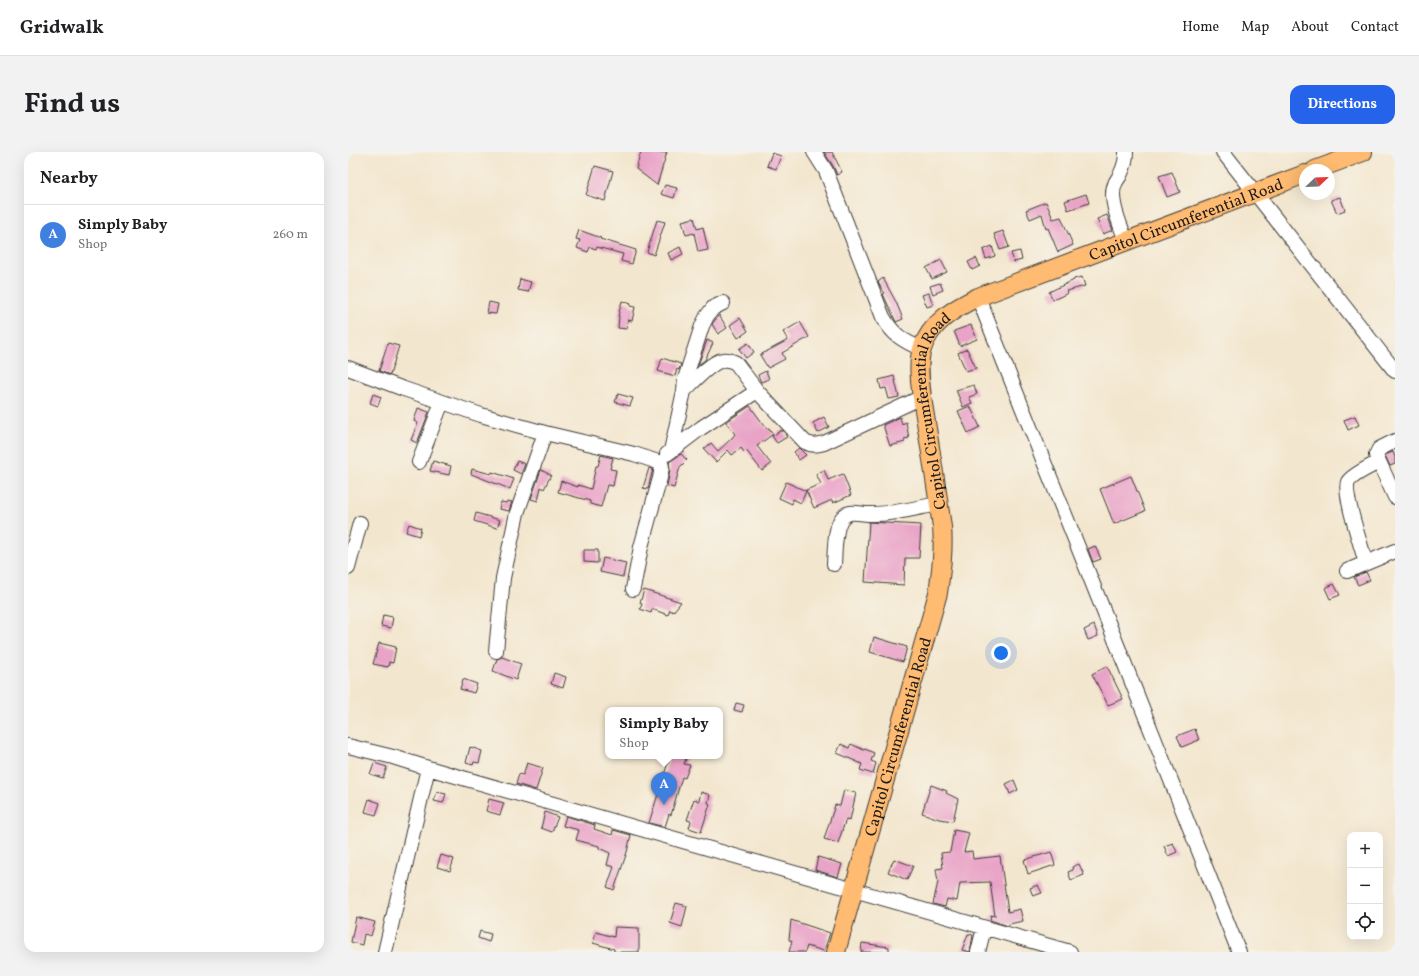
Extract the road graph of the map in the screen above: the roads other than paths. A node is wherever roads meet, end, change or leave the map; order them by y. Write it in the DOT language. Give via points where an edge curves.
graph roads {
  1 [pos="814,152"];
  2 [pos="1126,152"];
  3 [pos="1223,152"];
  4 [pos="1363,152"];
  5 [pos="1332,164"];
  6 [pos="1299,176"];
  7 [pos="1255,193"];
  8 [pos="1126,241"];
  9 [pos="978,297"];
  10 [pos="723,303"];
  11 [pos="922,349"];
  12 [pos="348,368"];
  13 [pos="1395,371"];
  14 [pos="684,390"];
  15 [pos="757,391"];
  16 [pos="922,397"];
  17 [pos="442,402"];
  18 [pos="545,433"];
  19 [pos="1395,441"];
  20 [pos="671,451"];
  21 [pos="654,461"];
  22 [pos="419,462"];
  23 [pos="1379,462"];
  24 [pos="1395,497"];
  25 [pos="938,504"];
  26 [pos="360,523"];
  27 [pos="1395,551"];
  28 [pos="1366,563"];
  29 [pos="834,564"];
  30 [pos="348,568"];
  31 [pos="1347,571"];
  32 [pos="633,589"];
  33 [pos="496,651"];
  34 [pos="348,746"];
  35 [pos="428,768"];
  36 [pos="852,890"];
  37 [pos="984,928"];
  38 [pos="385,952"];
  39 [pos="836,952"];
  40 [pos="978,952"];
  41 [pos="1070,952"];
  42 [pos="1239,952"];
  1 -- 11 [label="street" via="826,171 885,321 893,333 902,340"];
  2 -- 8 [label="street" via="1121,174 1114,184 1112,193"];
  3 -- 7 [label="street"];
  4 -- 5 [label="main road"];
  6 -- 7 [label="main road, Capitol Circumferential Road"];
  7 -- 8 [label="main road, Capitol Circumferential Road"];
  7 -- 13 [label="street"];
  8 -- 9 [label="main road, Capitol Circumferential Road"];
  9 -- 11 [label="main road, Capitol Circumferential Road" via="944,317 931,332"];
  9 -- 42 [label="street"];
  10 -- 14 [label="street" via="713,308 702,326 685,379"];
  11 -- 16 [label="main road, Capitol Circumferential Road"];
  12 -- 17 [label="street"];
  14 -- 15 [label="street" via="715,364 731,360"];
  14 -- 20 [label="street"];
  15 -- 16 [label="street" via="810,445 824,443"];
  15 -- 20 [label="street"];
  16 -- 25 [label="main road, Capitol Circumferential Road"];
  17 -- 18 [label="street"];
  17 -- 22 [label="street"];
  18 -- 21 [label="street"];
  18 -- 33 [label="street" via="517,514 503,578"];
  19 -- 23 [label="street" via="1379,449 1376,455"];
  20 -- 21 [label="street"];
  21 -- 32 [label="street" via="662,464 662,470 641,547"];
  23 -- 24 [label="street"];
  23 -- 28 [label="street" via="1352,478 1347,488"];
  25 -- 29 [label="street" via="884,513 856,512 844,516 837,530"];
  25 -- 36 [label="main road, Capitol Circumferential Road" via="942,528 942,560 938,593"];
  26 -- 30 [label="street"];
  27 -- 28 [label="street"];
  28 -- 31 [label="street"];
  34 -- 35 [label="street"];
  35 -- 36 [label="street"];
  35 -- 38 [label="street"];
  36 -- 37 [label="street"];
  36 -- 39 [label="main road, Capitol Circumferential Road"];
  37 -- 40 [label="street"];
  37 -- 41 [label="street"];
}
